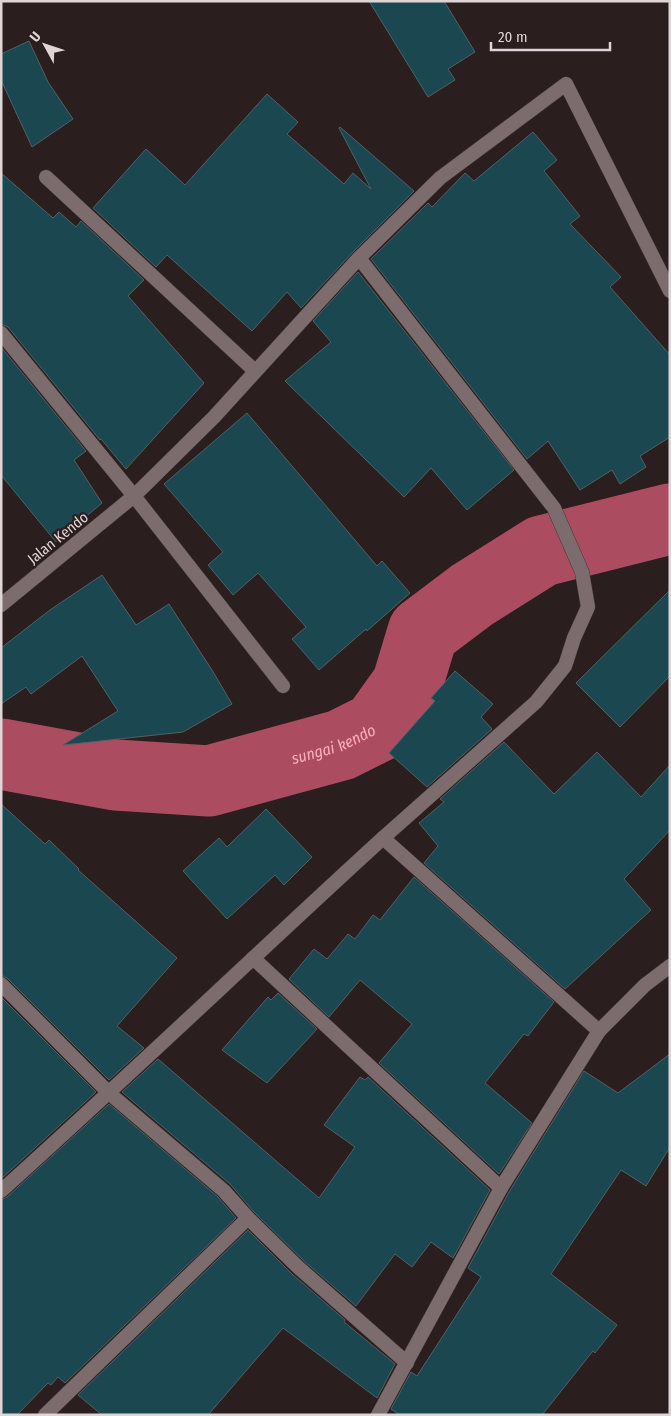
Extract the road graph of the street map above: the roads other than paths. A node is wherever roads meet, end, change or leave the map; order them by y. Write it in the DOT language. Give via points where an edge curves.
graph roads {
  1 [pos="46,178"];
  2 [pos="359,258"];
  3 [pos="670,291"];
  4 [pos="1,333"];
  5 [pos="255,371"];
  6 [pos="134,496"];
  7 [pos="1,605"];
  8 [pos="283,686"];
  9 [pos="383,838"];
  10 [pos="253,958"];
  11 [pos="670,966"];
  12 [pos="1,984"];
  13 [pos="599,1031"];
  14 [pos="109,1093"];
  15 [pos="501,1188"];
  16 [pos="1,1191"];
  17 [pos="248,1218"];
  18 [pos="407,1363"];
  19 [pos="45,1415"];
  20 [pos="378,1415"];
  1 -- 5 [label="street"];
  2 -- 3 [label="street, Jalan Kendo" via="440,178 566,84"];
  2 -- 5 [label="street, Jalan Kendo"];
  2 -- 9 [label="street" via="554,508 582,572 588,607 565,666 536,702"];
  4 -- 6 [label="street"];
  5 -- 6 [label="street, Jalan Kendo" via="214,418"];
  6 -- 7 [label="street, Jalan Kendo"];
  6 -- 8 [label="street"];
  9 -- 10 [label="street"];
  9 -- 13 [label="street"];
  10 -- 14 [label="street"];
  10 -- 15 [label="street"];
  11 -- 13 [label="street" via="645,985"];
  12 -- 14 [label="street"];
  13 -- 15 [label="street"];
  14 -- 16 [label="street"];
  14 -- 17 [label="street" via="224,1191"];
  15 -- 18 [label="street"];
  17 -- 18 [label="street" via="298,1267"];
  17 -- 19 [label="street"];
  18 -- 20 [label="street"];
}
